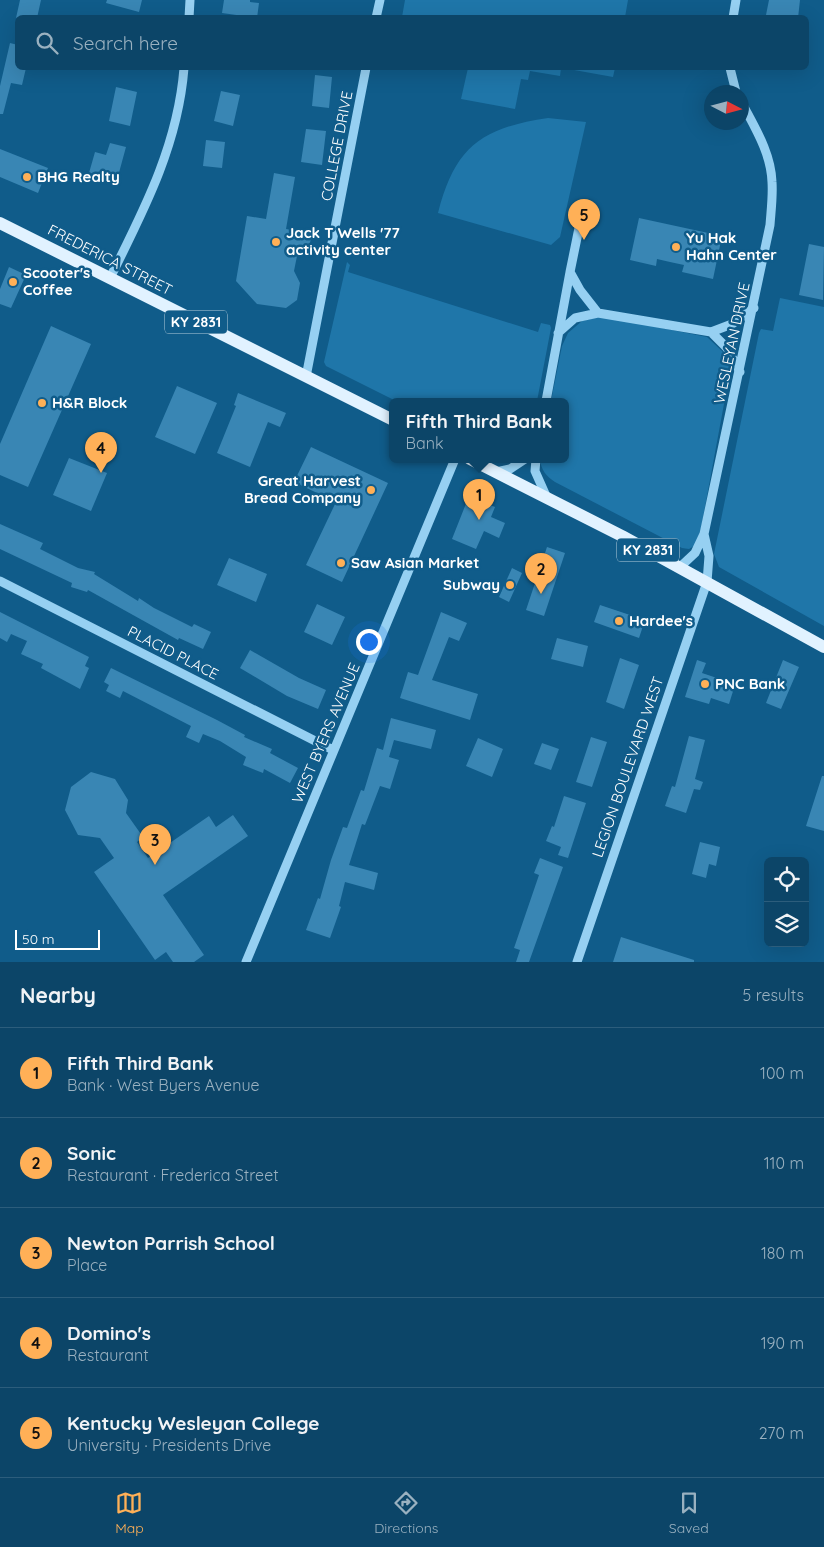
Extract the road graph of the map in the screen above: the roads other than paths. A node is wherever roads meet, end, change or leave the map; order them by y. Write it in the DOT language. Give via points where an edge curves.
graph roads {
  1 [pos="190,0"];
  2 [pos="380,0"];
  3 [pos="736,0"];
  4 [pos="189,15"];
  5 [pos="377,15"];
  6 [pos="734,15"];
  7 [pos="184,70"];
  8 [pos="366,70"];
  9 [pos="730,70"];
  10 [pos="734,85"];
  11 [pos="749,117"];
  12 [pos="0,223"];
  13 [pos="579,228"];
  14 [pos="570,272"];
  15 [pos="110,278"];
  16 [pos="754,308"];
  17 [pos="598,313"];
  18 [pos="711,332"];
  19 [pos="558,334"];
  20 [pos="740,372"];
  21 [pos="306,377"];
  22 [pos="547,398"];
  23 [pos="389,418"];
  24 [pos="453,463"];
  25 [pos="478,463"];
  26 [pos="519,463"];
  27 [pos="536,463"];
  28 [pos="496,472"];
  29 [pos="547,498"];
  30 [pos="704,534"];
  31 [pos="680,568"];
  32 [pos="0,581"];
  33 [pos="707,582"];
  34 [pos="824,647"];
  35 [pos="333,750"];
  36 [pos="246,962"];
  37 [pos="577,962"];
  1 -- 4 [label="street"];
  2 -- 5 [label="street"];
  3 -- 6 [label="street"];
  7 -- 15 [label="street" via="177,119 165,160"];
  8 -- 21 [label="street, COLLEGE DRIVE"];
  9 -- 10 [label="street"];
  11 -- 16 [label="street, WESLEYAN DRIVE" via="764,146 772,182 770,225"];
  12 -- 15 [label="main road, FREDERICA STREET / KY 2831"];
  13 -- 14 [label="street"];
  14 -- 17 [label="street"];
  14 -- 19 [label="street"];
  15 -- 21 [label="main road, FREDERICA STREET / KY 2831"];
  16 -- 18 [label="street" via="732,324"];
  16 -- 20 [label="street, WESLEYAN DRIVE"];
  17 -- 18 [label="street"];
  17 -- 19 [label="street" via="575,318"];
  18 -- 20 [label="street" via="727,348"];
  19 -- 22 [label="street"];
  20 -- 30 [label="street, WESLEYAN DRIVE"];
  21 -- 23 [label="main road, FREDERICA STREET / KY 2831"];
  24 -- 35 [label="street, WEST BYERS AVENUE"];
  25 -- 28 [label="main road, KY 2831"];
  26 -- 28 [label="street"];
  27 -- 29 [label="street" via="535,471"];
  28 -- 29 [label="main road, KY 2831"];
  29 -- 31 [label="main road, KY 2831"];
  30 -- 31 [label="street, WESLEYAN DRIVE" via="695,553"];
  30 -- 33 [label="street, WESLEYAN DRIVE" via="709,556"];
  31 -- 33 [label="main road, KY 2831"];
  32 -- 35 [label="street, PLACID PLACE"];
  33 -- 34 [label="main road, KY 2831"];
  33 -- 37 [label="street, LEGION BOULEVARD WEST"];
  35 -- 36 [label="street, WEST BYERS AVENUE"];
}
